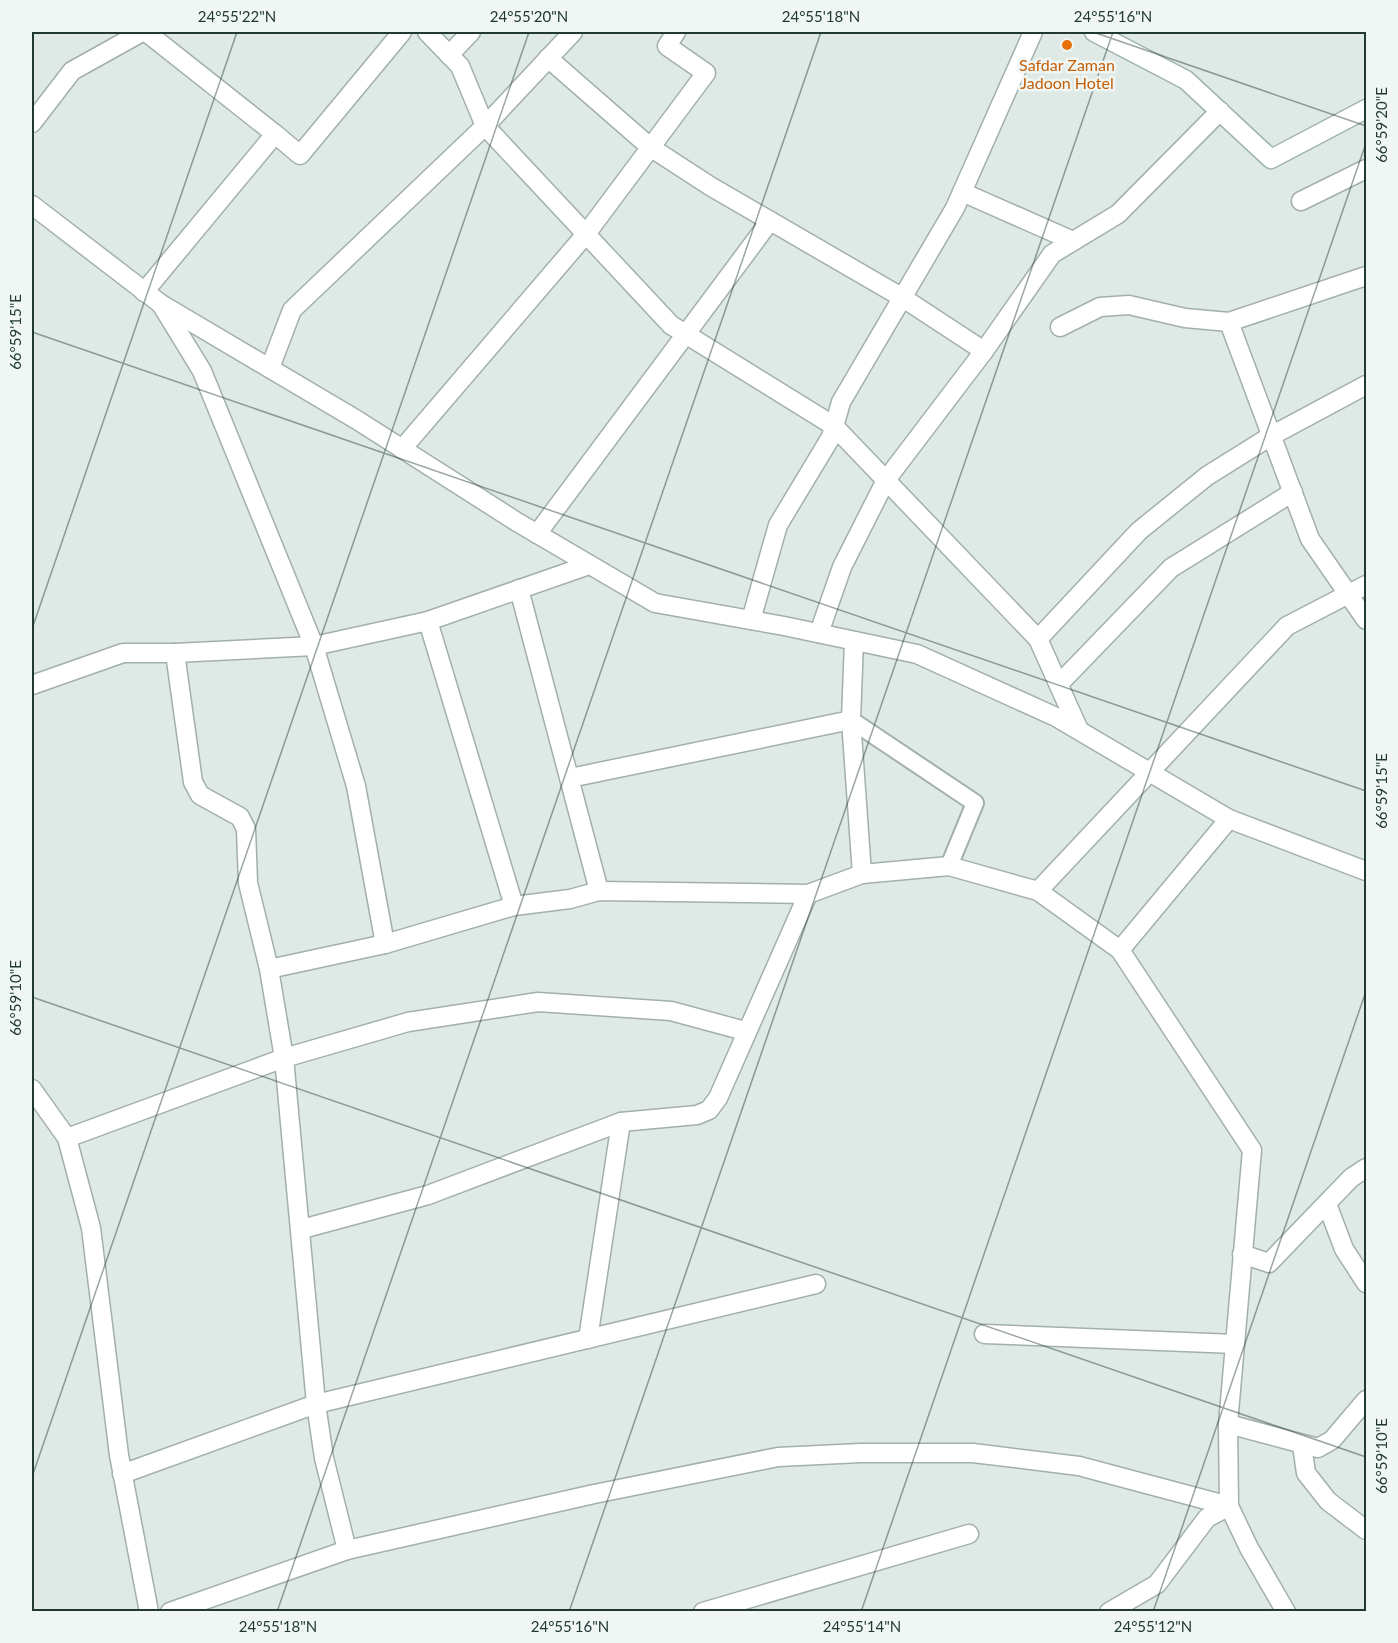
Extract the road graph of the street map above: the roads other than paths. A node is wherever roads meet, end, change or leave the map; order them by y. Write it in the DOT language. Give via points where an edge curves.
graph roads {
  1 [pos="144,32"];
  2 [pos="402,32"];
  3 [pos="427,32"];
  4 [pos="471,32"];
  5 [pos="573,32"];
  6 [pos="676,32"];
  7 [pos="1033,32"];
  8 [pos="1094,32"];
  9 [pos="449,55"];
  10 [pos="548,58"];
  11 [pos="1366,109"];
  12 [pos="1220,111"];
  13 [pos="32,123"];
  14 [pos="485,126"];
  15 [pos="275,134"];
  16 [pos="650,147"];
  17 [pos="1366,169"];
  18 [pos="962,192"];
  19 [pos="1301,201"];
  20 [pos="32,205"];
  21 [pos="770,221"];
  22 [pos="586,234"];
  23 [pos="1074,241"];
  24 [pos="1366,276"];
  25 [pos="144,292"];
  26 [pos="903,298"];
  27 [pos="161,304"];
  28 [pos="1229,322"];
  29 [pos="1060,327"];
  30 [pos="684,333"];
  31 [pos="984,351"];
  32 [pos="270,368"];
  33 [pos="1366,385"];
  34 [pos="834,426"];
  35 [pos="1272,435"];
  36 [pos="402,449"];
  37 [pos="886,480"];
  38 [pos="1293,492"];
  39 [pos="537,534"];
  40 [pos="590,565"];
  41 [pos="1366,585"];
  42 [pos="519,589"];
  43 [pos="1348,593"];
  44 [pos="751,620"];
  45 [pos="1366,620"];
  46 [pos="428,621"];
  47 [pos="819,633"];
  48 [pos="1038,639"];
  49 [pos="855,641"];
  50 [pos="314,645"];
  51 [pos="175,653"];
  52 [pos="1059,684"];
  53 [pos="32,685"];
  54 [pos="851,720"];
  55 [pos="1079,730"];
  56 [pos="1151,772"];
  57 [pos="570,778"];
  58 [pos="1229,819"];
  59 [pos="949,866"];
  60 [pos="1366,871"];
  61 [pos="862,874"];
  62 [pos="599,891"];
  63 [pos="1038,891"];
  64 [pos="808,894"];
  65 [pos="514,906"];
  66 [pos="385,944"];
  67 [pos="1120,950"];
  68 [pos="269,969"];
  69 [pos="745,1031"];
  70 [pos="285,1058"];
  71 [pos="32,1089"];
  72 [pos="621,1122"];
  73 [pos="67,1138"];
  74 [pos="1366,1168"];
  75 [pos="1327,1203"];
  76 [pos="302,1229"];
  77 [pos="1242,1254"];
  78 [pos="1366,1283"];
  79 [pos="816,1284"];
  80 [pos="984,1334"];
  81 [pos="588,1338"];
  82 [pos="1235,1344"];
  83 [pos="1366,1400"];
  84 [pos="316,1404"];
  85 [pos="1228,1424"];
  86 [pos="1302,1445"];
  87 [pos="122,1474"];
  88 [pos="1229,1506"];
  89 [pos="1366,1530"];
  90 [pos="969,1534"];
  91 [pos="347,1550"];
  92 [pos="149,1611"];
  93 [pos="170,1611"];
  94 [pos="703,1611"];
  95 [pos="1109,1611"];
  96 [pos="1287,1611"];
  1 -- 13 [label="street" via="72,71"];
  1 -- 15 [label="street"];
  2 -- 15 [label="street" via="300,155"];
  3 -- 9 [label="street"];
  4 -- 9 [label="street"];
  5 -- 10 [label="street"];
  6 -- 16 [label="street" via="667,46 706,73"];
  7 -- 18 [label="street"];
  8 -- 12 [label="street" via="1186,80"];
  9 -- 14 [label="street" via="460,66"];
  10 -- 14 [label="street"];
  10 -- 16 [label="street"];
  11 -- 12 [label="street" via="1271,159"];
  12 -- 23 [label="street" via="1118,214"];
  14 -- 22 [label="street"];
  14 -- 32 [label="street" via="292,310"];
  15 -- 25 [label="street"];
  16 -- 21 [label="street"];
  16 -- 22 [label="street"];
  17 -- 19 [label="street"];
  18 -- 23 [label="street"];
  18 -- 26 [label="street"];
  20 -- 25 [label="street"];
  21 -- 26 [label="street"];
  21 -- 30 [label="street"];
  22 -- 30 [label="street" via="671,325"];
  22 -- 36 [label="street"];
  23 -- 31 [label="street" via="1052,254"];
  24 -- 28 [label="street"];
  25 -- 27 [label="street"];
  26 -- 31 [label="street"];
  26 -- 34 [label="street" via="841,402"];
  27 -- 32 [label="street"];
  27 -- 50 [label="street" via="202,371"];
  28 -- 29 [label="street" via="1185,318 1129,305 1100,307"];
  28 -- 35 [label="street"];
  30 -- 34 [label="street"];
  30 -- 39 [label="street"];
  31 -- 37 [label="street"];
  32 -- 36 [label="street"];
  33 -- 35 [label="street"];
  34 -- 37 [label="street"];
  34 -- 44 [label="street" via="778,525"];
  35 -- 38 [label="street"];
  35 -- 48 [label="street" via="1207,476 1139,531"];
  36 -- 39 [label="street"];
  37 -- 47 [label="street" via="842,567"];
  37 -- 48 [label="street"];
  38 -- 43 [label="street" via="1310,539"];
  38 -- 52 [label="street" via="1171,568"];
  39 -- 40 [label="street"];
  40 -- 42 [label="street"];
  40 -- 44 [label="street" via="655,603"];
  41 -- 43 [label="street"];
  42 -- 46 [label="street"];
  42 -- 57 [label="street"];
  43 -- 45 [label="street"];
  43 -- 56 [label="street" via="1287,626"];
  44 -- 47 [label="street"];
  46 -- 50 [label="street"];
  46 -- 65 [label="street"];
  47 -- 49 [label="street"];
  48 -- 52 [label="street"];
  49 -- 54 [label="street"];
  49 -- 55 [label="street" via="916,654"];
  50 -- 51 [label="street"];
  50 -- 66 [label="street" via="356,786"];
  51 -- 53 [label="street" via="123,653"];
  51 -- 68 [label="street" via="193,782 200,795 240,817 246,829 248,884"];
  52 -- 55 [label="street"];
  54 -- 57 [label="street"];
  54 -- 59 [label="lane" via="975,803"];
  54 -- 61 [label="street"];
  55 -- 56 [label="street"];
  56 -- 58 [label="street"];
  56 -- 63 [label="street"];
  57 -- 62 [label="street"];
  58 -- 60 [label="street"];
  58 -- 67 [label="street"];
  59 -- 61 [label="street"];
  59 -- 63 [label="street"];
  61 -- 64 [label="street"];
  62 -- 64 [label="street"];
  62 -- 65 [label="street"];
  63 -- 67 [label="street"];
  64 -- 69 [label="street"];
  65 -- 66 [label="street"];
  66 -- 68 [label="street"];
  67 -- 77 [label="street" via="1252,1150"];
  68 -- 70 [label="street"];
  69 -- 70 [label="street" via="671,1011 538,1002 408,1022"];
  69 -- 72 [label="street" via="718,1098 709,1110"];
  70 -- 73 [label="street"];
  70 -- 76 [label="street"];
  71 -- 73 [label="street"];
  72 -- 76 [label="street" via="428,1195"];
  72 -- 81 [label="street"];
  73 -- 87 [label="street" via="91,1228"];
  74 -- 75 [label="street"];
  75 -- 77 [label="street" via="1269,1263"];
  75 -- 78 [label="street" via="1344,1249"];
  76 -- 84 [label="street"];
  77 -- 82 [label="street"];
  79 -- 81 [label="street"];
  80 -- 82 [label="street"];
  81 -- 84 [label="street"];
  82 -- 85 [label="street"];
  83 -- 86 [label="street" via="1332,1440 1318,1448"];
  84 -- 87 [label="street"];
  84 -- 91 [label="street" via="324,1458"];
  85 -- 86 [label="street"];
  85 -- 88 [label="street"];
  86 -- 89 [label="street" via="1306,1473 1328,1502"];
  87 -- 92 [label="street"];
  88 -- 91 [label="street" via="1079,1466 973,1453 837,1454 778,1457"];
  88 -- 95 [label="street" via="1207,1518 1157,1584"];
  88 -- 96 [label="street"];
  90 -- 94 [label="street"];
  91 -- 93 [label="street"];
}
